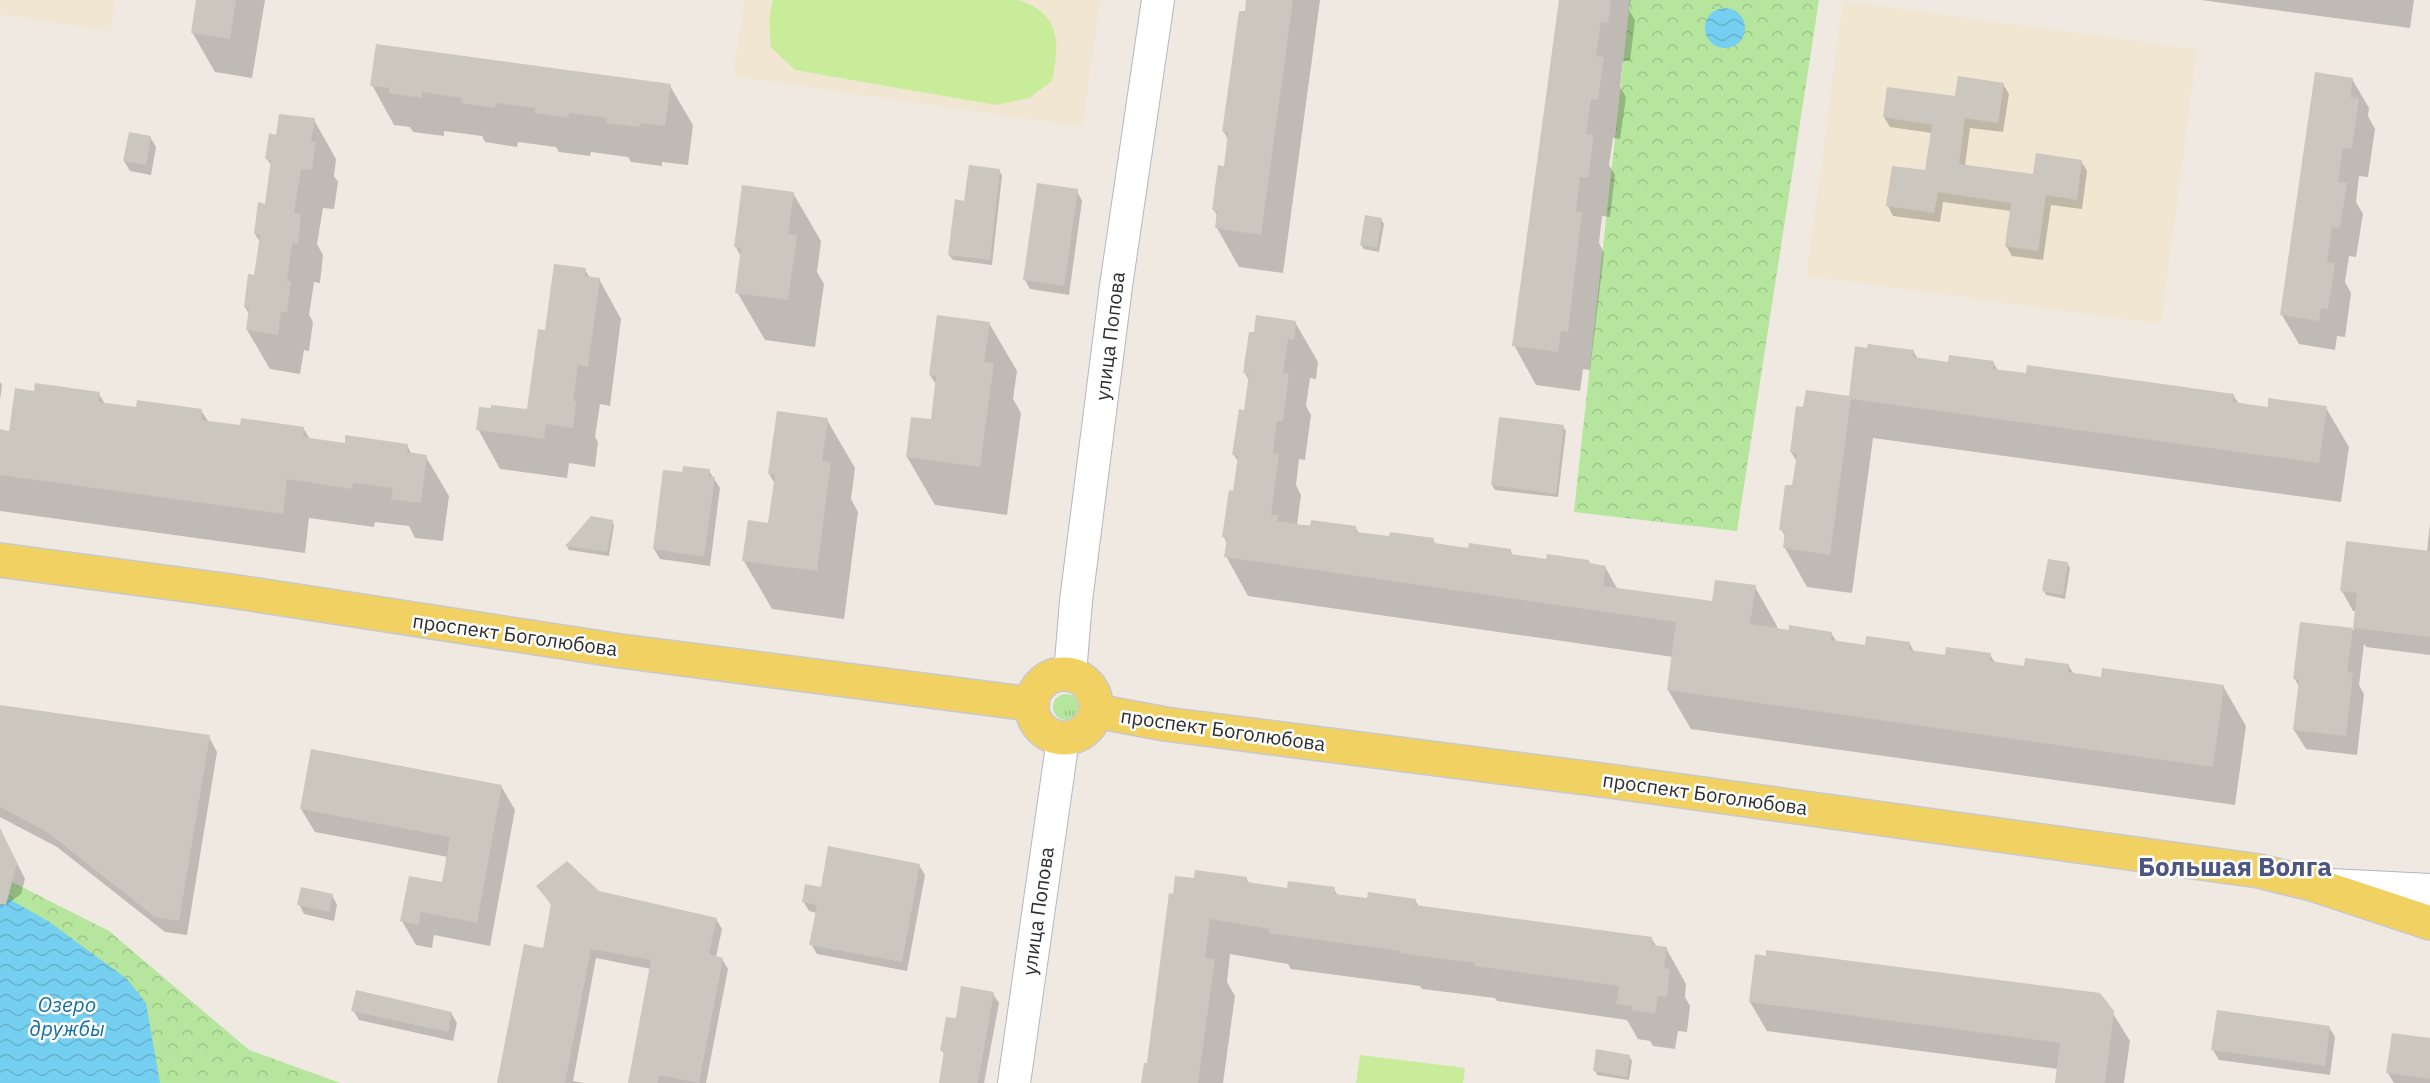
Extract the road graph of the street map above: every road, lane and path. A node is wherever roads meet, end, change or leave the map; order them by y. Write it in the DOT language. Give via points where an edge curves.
graph roads {
  1 [pos="1158,0"];
  2 [pos="0,560"];
  3 [pos="1070,674"];
  4 [pos="1031,704"];
  5 [pos="1096,711"];
  6 [pos="1063,739"];
  7 [pos="2312,884"];
  8 [pos="2430,890"];
  9 [pos="2430,923"];
  10 [pos="1014,1083"];
  1 -- 3 [label="street, улица Попова" via="1116,286"];
  2 -- 4 [label="main road, проспект Боголюбова" via="621,651"];
  3 -- 4 [label="main road" via="1056,674 1044,680"];
  3 -- 5 [label="main road" via="1091,687"];
  4 -- 6 [label="main road" via="1039,728"];
  5 -- 6 [label="main road" via="1085,732"];
  5 -- 7 [label="main road, проспект Боголюбова" via="1164,724 2251,870"];
  6 -- 10 [label="street, улица Попова"];
  7 -- 8 [label="street, проспект Боголюбова"];
  7 -- 9 [label="main road, проспект Боголюбова"];
}
